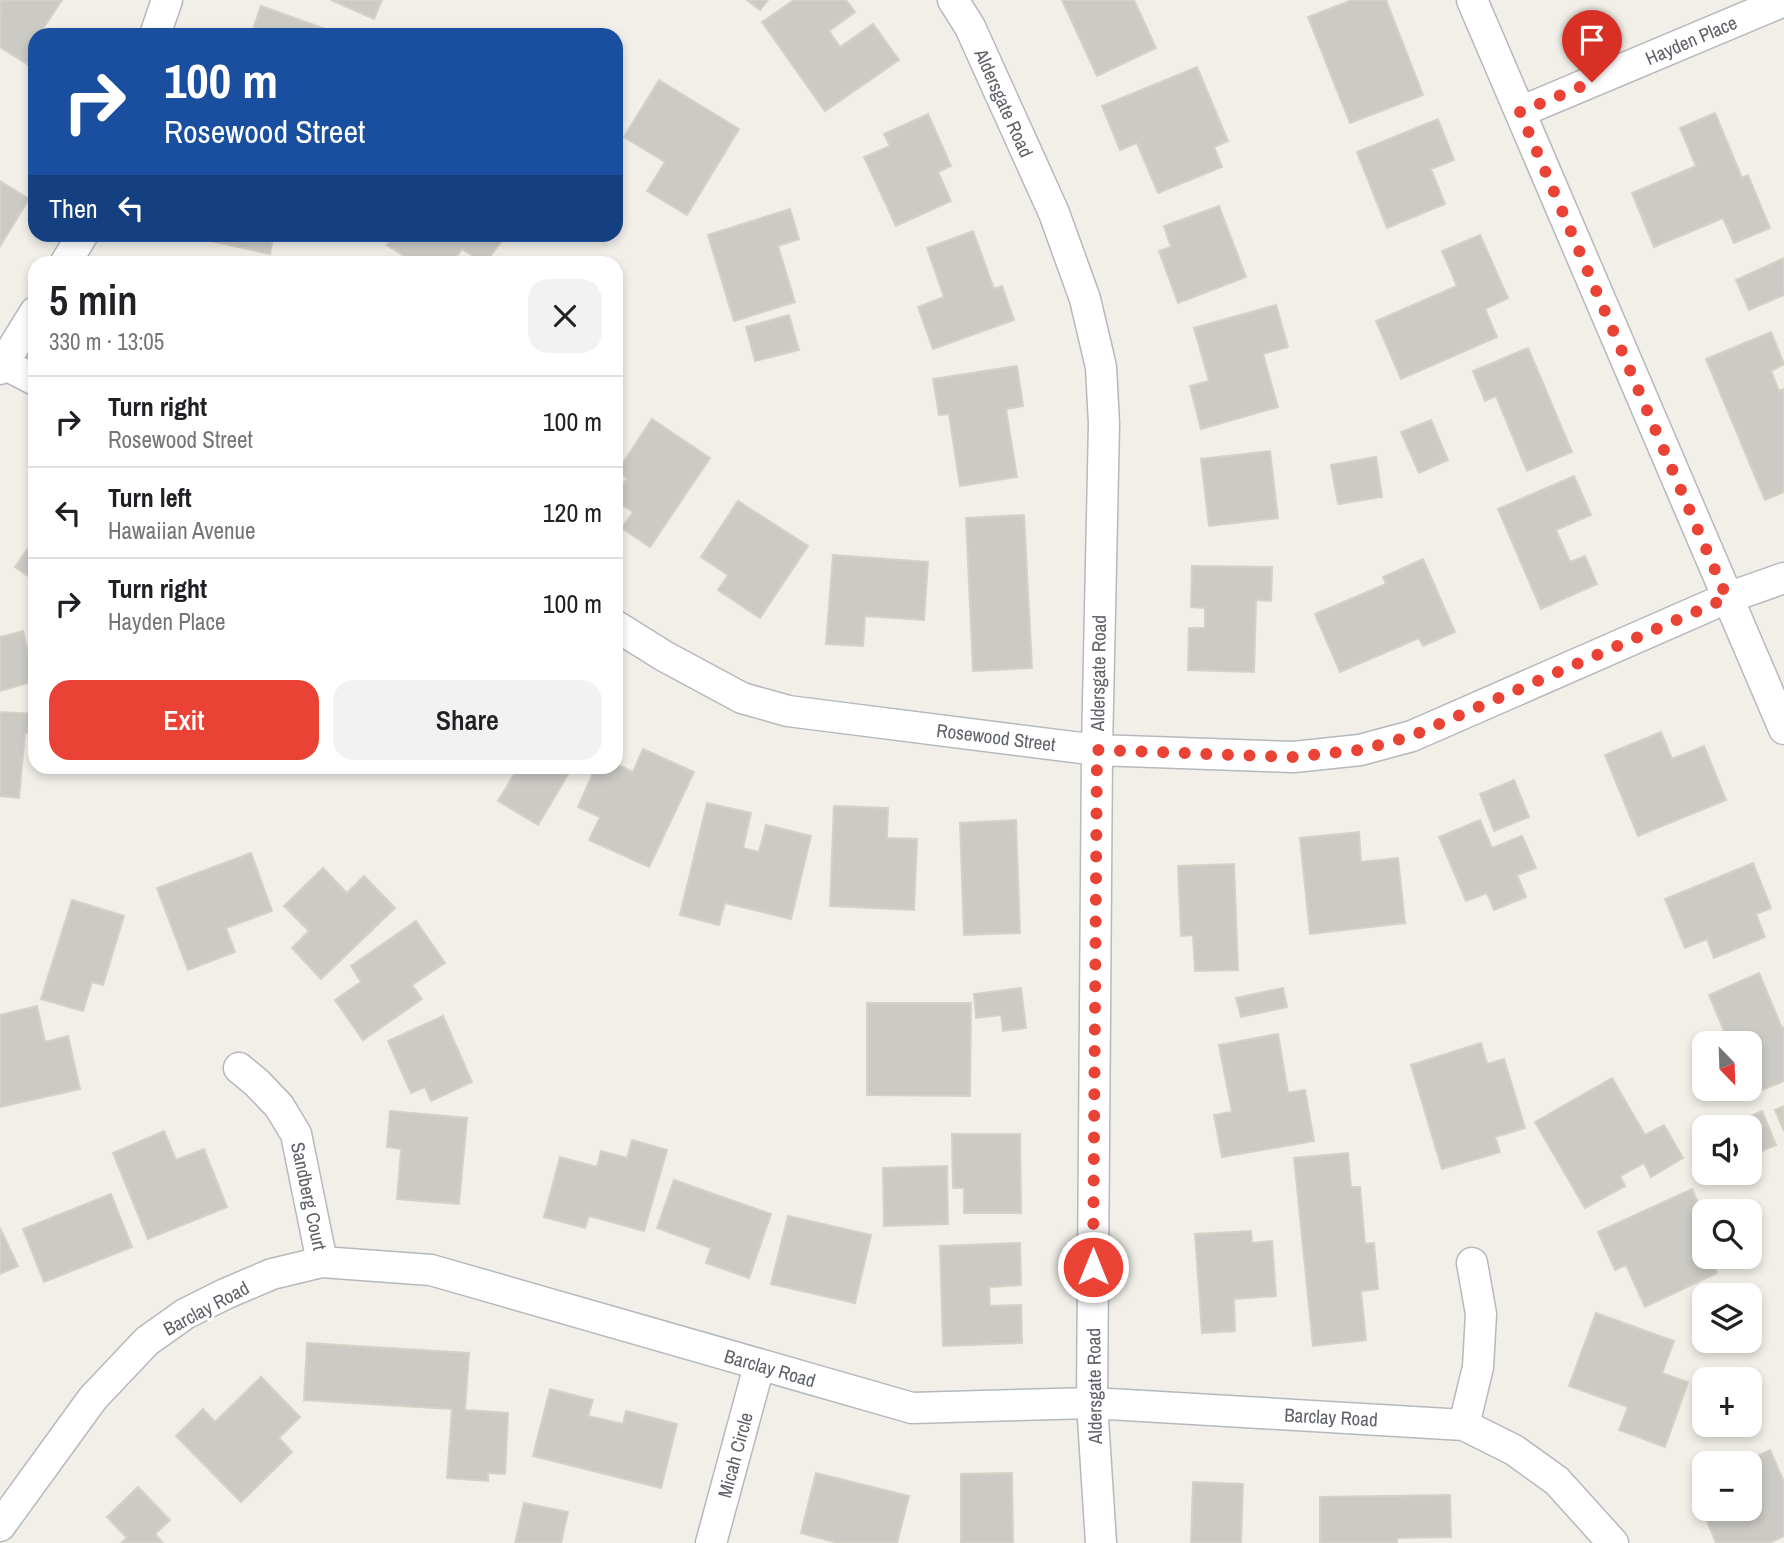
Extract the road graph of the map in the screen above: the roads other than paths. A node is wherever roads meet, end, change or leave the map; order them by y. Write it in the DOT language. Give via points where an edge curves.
graph roads {
  1 [pos="167,0"];
  2 [pos="953,0"];
  3 [pos="1472,0"];
  4 [pos="1784,1"];
  5 [pos="157,28"];
  6 [pos="1520,112"];
  7 [pos="28,323"];
  8 [pos="1,365"];
  9 [pos="28,377"];
  10 [pos="1784,578"];
  11 [pos="1727,598"];
  12 [pos="623,630"];
  13 [pos="1784,729"];
  14 [pos="1097,750"];
  15 [pos="239,1069"];
  16 [pos="322,1262"];
  17 [pos="1472,1263"];
  18 [pos="759,1366"];
  19 [pos="1092,1403"];
  20 [pos="1464,1425"];
  21 [pos="0,1526"];
  22 [pos="711,1543"];
  23 [pos="1101,1543"];
  24 [pos="1613,1543"];
  1 -- 5 [label="street"];
  2 -- 14 [label="street, Aldersgate Road" via="970,27 1054,213 1085,299 1101,367 1104,425"];
  3 -- 6 [label="street"];
  4 -- 6 [label="street, Hayden Place"];
  6 -- 11 [label="street"];
  7 -- 8 [label="street"];
  8 -- 9 [label="street"];
  10 -- 11 [label="street, Rosewood Street"];
  11 -- 13 [label="street"];
  11 -- 14 [label="street, Rosewood Street" via="1412,736 1360,750 1294,757"];
  12 -- 14 [label="street, Rosewood Street" via="742,698 788,711"];
  14 -- 19 [label="street, Aldersgate Road"];
  15 -- 16 [label="street, Sandberg Court" via="279,1106 296,1134"];
  16 -- 18 [label="street, Barclay Road" via="431,1270"];
  16 -- 21 [label="street, Barclay Road" via="272,1274 225,1294 185,1314 147,1341 93,1398"];
  17 -- 20 [label="street" via="1481,1314 1478,1367"];
  18 -- 19 [label="street, Barclay Road" via="912,1408"];
  18 -- 22 [label="street, Micah Circle"];
  19 -- 20 [label="street, Barclay Road"];
  19 -- 23 [label="street, Aldersgate Road"];
  20 -- 24 [label="street, Barclay Road" via="1514,1450 1557,1481"];
}
